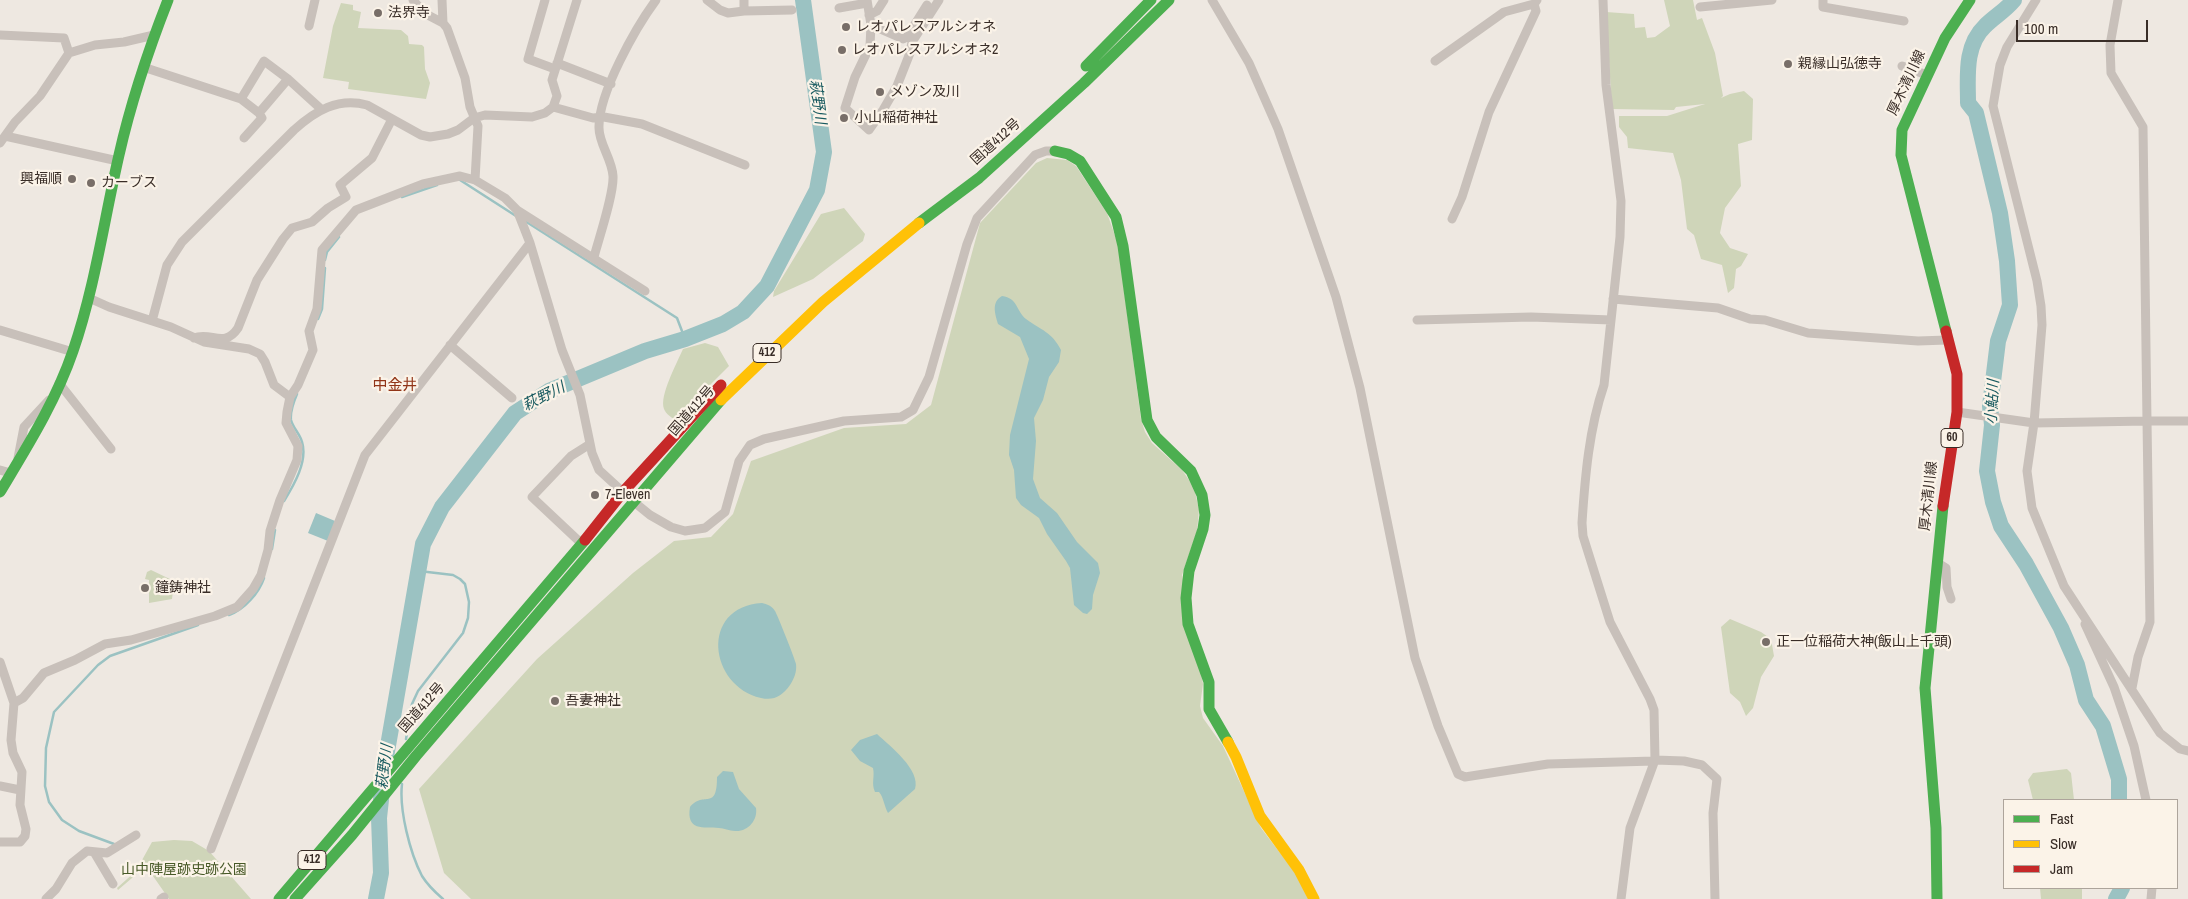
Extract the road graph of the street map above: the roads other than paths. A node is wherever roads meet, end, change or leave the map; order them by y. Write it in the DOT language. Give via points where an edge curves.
graph roads {
  1 [pos="168,0"];
  2 [pos="315,0"];
  3 [pos="413,0"];
  4 [pos="442,0"];
  5 [pos="545,0"];
  6 [pos="577,0"];
  7 [pos="656,0"];
  8 [pos="706,0"];
  9 [pos="744,0"];
  10 [pos="884,0"];
  11 [pos="939,0"];
  12 [pos="1151,0"];
  13 [pos="1169,0"];
  14 [pos="1212,0"];
  15 [pos="1603,0"];
  16 [pos="1772,0"];
  17 [pos="1823,0"];
  18 [pos="1970,0"];
  19 [pos="2036,0"];
  20 [pos="2118,0"];
  21 [pos="867,1"];
  22 [pos="1535,2"];
  23 [pos="927,5"];
  24 [pos="1700,7"];
  25 [pos="839,8"];
  26 [pos="744,10"];
  27 [pos="792,10"];
  28 [pos="869,15"];
  29 [pos="1904,21"];
  30 [pos="443,23"];
  31 [pos="871,25"];
  32 [pos="309,26"];
  33 [pos="0,35"];
  34 [pos="154,36"];
  35 [pos="69,53"];
  36 [pos="1435,61"];
  37 [pos="556,66"];
  38 [pos="1902,66"];
  39 [pos="142,67"];
  40 [pos="1927,75"];
  41 [pos="288,79"];
  42 [pos="611,84"];
  43 [pos="240,99"];
  44 [pos="553,107"];
  45 [pos="321,109"];
  46 [pos="259,112"];
  47 [pos="474,118"];
  48 [pos="600,118"];
  49 [pos="392,119"];
  50 [pos="244,138"];
  51 [pos="2,139"];
  52 [pos="1055,151"];
  53 [pos="118,161"];
  54 [pos="744,165"];
  55 [pos="475,180"];
  56 [pos="517,210"];
  57 [pos="1452,219"];
  58 [pos="530,243"];
  59 [pos="594,257"];
  60 [pos="645,291"];
  61 [pos="89,298"];
  62 [pos="1613,299"];
  63 [pos="1417,320"];
  64 [pos="1611,320"];
  65 [pos="152,321"];
  66 [pos="0,330"];
  67 [pos="194,338"];
  68 [pos="1947,340"];
  69 [pos="450,345"];
  70 [pos="73,352"];
  71 [pos="59,384"];
  72 [pos="290,397"];
  73 [pos="512,398"];
  74 [pos="1962,412"];
  75 [pos="2147,421"];
  76 [pos="2188,421"];
  77 [pos="2032,423"];
  78 [pos="590,444"];
  79 [pos="111,449"];
  80 [pos="9,469"];
  81 [pos="0,492"];
  82 [pos="623,492"];
  83 [pos="634,502"];
  84 [pos="582,544"];
  85 [pos="1938,563"];
  86 [pos="1951,596"];
  87 [pos="2082,616"];
  88 [pos="0,662"];
  89 [pos="2129,684"];
  90 [pos="2114,688"];
  91 [pos="14,702"];
  92 [pos="2188,751"];
  93 [pos="1654,761"];
  94 [pos="0,786"];
  95 [pos="20,790"];
  96 [pos="2146,799"];
  97 [pos="136,835"];
  98 [pos="0,842"];
  99 [pos="211,849"];
  100 [pos="94,852"];
  101 [pos="113,884"];
  102 [pos="46,899"];
  103 [pos="279,899"];
  104 [pos="295,899"];
  105 [pos="1314,899"];
  106 [pos="1621,899"];
  107 [pos="1715,899"];
  108 [pos="1937,899"];
  1 -- 34 [label="main road"];
  2 -- 32 [label="street"];
  3 -- 30 [label="street" via="424,13"];
  4 -- 30 [label="street"];
  5 -- 37 [label="street" via="528,59"];
  6 -- 37 [label="street"];
  7 -- 42 [label="street" via="631,38"];
  8 -- 26 [label="street" via="728,13"];
  9 -- 26 [label="street"];
  10 -- 28 [label="street" via="877,11"];
  11 -- 31 [label="street" via="912,42 897,86 869,130 845,108 870,46"];
  12 -- 82 [label="main road, 国道412号 / 412" via="1078,75 973,169 816,294 698,408"];
  13 -- 83 [label="main road, 国道412号 / 412" via="979,178 823,302 766,355 730,390"];
  14 -- 93 [label="street" via="1249,63 1278,130 1336,298 1360,388 1415,658 1458,774 1465,777 1548,764"];
  15 -- 62 [label="street" via="1606,85 1621,201"];
  16 -- 24 [label="street"];
  17 -- 29 [label="street" via="1823,7"];
  18 -- 40 [label="main road, 厚木清川線 / 60" via="1945,38"];
  19 -- 77 [label="street" via="2007,47 1998,73 1994,106 2042,306"];
  20 -- 75 [label="street" via="2110,45 2111,74 2144,127"];
  21 -- 25 [label="street"];
  21 -- 28 [label="street"];
  22 -- 36 [label="street" via="1504,12"];
  22 -- 57 [label="street" via="1536,11 1489,112"];
  23 -- 31 [label="street" via="903,39"];
  26 -- 27 [label="street"];
  28 -- 31 [label="street"];
  30 -- 47 [label="street" via="465,78"];
  33 -- 35 [label="street" via="64,38"];
  34 -- 35 [label="street" via="95,45"];
  34 -- 39 [label="main road"];
  35 -- 51 [label="street" via="40,96"];
  37 -- 42 [label="street"];
  37 -- 44 [label="street" via="552,80 556,96"];
  38 -- 40 [label="street"];
  39 -- 43 [label="street"];
  39 -- 53 [label="main road"];
  40 -- 68 [label="main road, 厚木清川線 / 60" via="1902,130 1902,155"];
  41 -- 43 [label="street" via="264,62"];
  41 -- 45 [label="street"];
  41 -- 46 [label="street"];
  42 -- 48 [label="street"];
  43 -- 46 [label="street"];
  44 -- 47 [label="street" via="532,116"];
  44 -- 48 [label="street"];
  45 -- 49 [label="street" via="359,103"];
  45 -- 65 [label="street" via="294,130 182,242 167,265"];
  46 -- 50 [label="street" via="262,118"];
  47 -- 49 [label="street" via="458,130 430,137"];
  47 -- 55 [label="street" via="478,126"];
  48 -- 54 [label="street" via="642,124"];
  48 -- 59 [label="street" via="599,129 613,177"];
  49 -- 67 [label="street" via="372,158 340,185 346,197 312,222 292,228 283,239 257,280 234,335 226,339"];
  51 -- 53 [label="street"];
  52 -- 83 [label="street" via="1035,155 977,218 928,377 920,399 909,414 844,421 750,445 739,461 725,512 705,528 685,531 671,527"];
  52 -- 105 [label="main road" via="1080,161 1116,217 1123,246 1147,420 1159,441 1190,471 1202,495 1203,529 1190,565 1186,598 1188,624 1209,682 1209,710 1236,757 1260,816 1299,870"];
  53 -- 61 [label="main road"];
  55 -- 56 [label="street" via="505,198"];
  55 -- 72 [label="street" via="460,176 423,184 356,210 322,250 317,309 309,331 313,350"];
  56 -- 58 [label="street"];
  56 -- 59 [label="street"];
  58 -- 69 [label="street"];
  58 -- 78 [label="street" via="580,395"];
  59 -- 60 [label="street"];
  61 -- 65 [label="street"];
  61 -- 70 [label="main road"];
  62 -- 64 [label="street"];
  62 -- 68 [label="street" via="1718,308 1808,333"];
  63 -- 64 [label="street" via="1531,317"];
  64 -- 93 [label="street" via="1604,385 1597,405 1588,464 1583,536 1610,622 1654,710"];
  65 -- 67 [label="street"];
  66 -- 70 [label="street"];
  67 -- 72 [label="street" via="260,354 274,385"];
  68 -- 74 [label="main road, 厚木清川線 / 60" via="1957,374"];
  69 -- 73 [label="street"];
  69 -- 99 [label="street" via="366,455"];
  70 -- 71 [label="main road"];
  71 -- 79 [label="street"];
  71 -- 80 [label="main road"];
  72 -- 91 [label="street" via="286,423 297,442 297,460 280,500 261,575 248,595 237,607 215,616 131,640 105,644 44,673 23,698"];
  74 -- 77 [label="street"];
  74 -- 85 [label="main road, 厚木清川線 / 60" via="1946,474"];
  75 -- 76 [label="street"];
  75 -- 77 [label="street"];
  75 -- 89 [label="street" via="2150,622"];
  77 -- 87 [label="street" via="2027,471 2032,508 2060,577"];
  78 -- 82 [label="street" via="599,470"];
  78 -- 84 [label="street" via="571,456 532,497"];
  80 -- 81 [label="main road"];
  82 -- 83 [label="street"];
  82 -- 84 [label="main road, 国道412号 / 412"];
  83 -- 104 [label="main road, 国道412号 / 412"];
  84 -- 103 [label="main road, 国道412号 / 412"];
  85 -- 86 [label="street" via="1946,568"];
  85 -- 108 [label="main road, 厚木清川線 / 60" via="1926,688 1936,828"];
  87 -- 89 [label="street"];
  87 -- 90 [label="street"];
  88 -- 91 [label="street"];
  89 -- 90 [label="street"];
  89 -- 92 [label="street" via="2160,733 2180,749"];
  90 -- 96 [label="street" via="2134,746"];
  91 -- 95 [label="street" via="11,740 22,772"];
  93 -- 106 [label="street" via="1630,828"];
  93 -- 107 [label="street" via="1684,760 1702,765 1717,779 1713,813"];
  94 -- 95 [label="street"];
  95 -- 98 [label="street" via="25,836 20,842"];
  97 -- 100 [label="street" via="107,853"];
  100 -- 101 [label="street"];
  100 -- 102 [label="street" via="87,852 72,862"];
}
